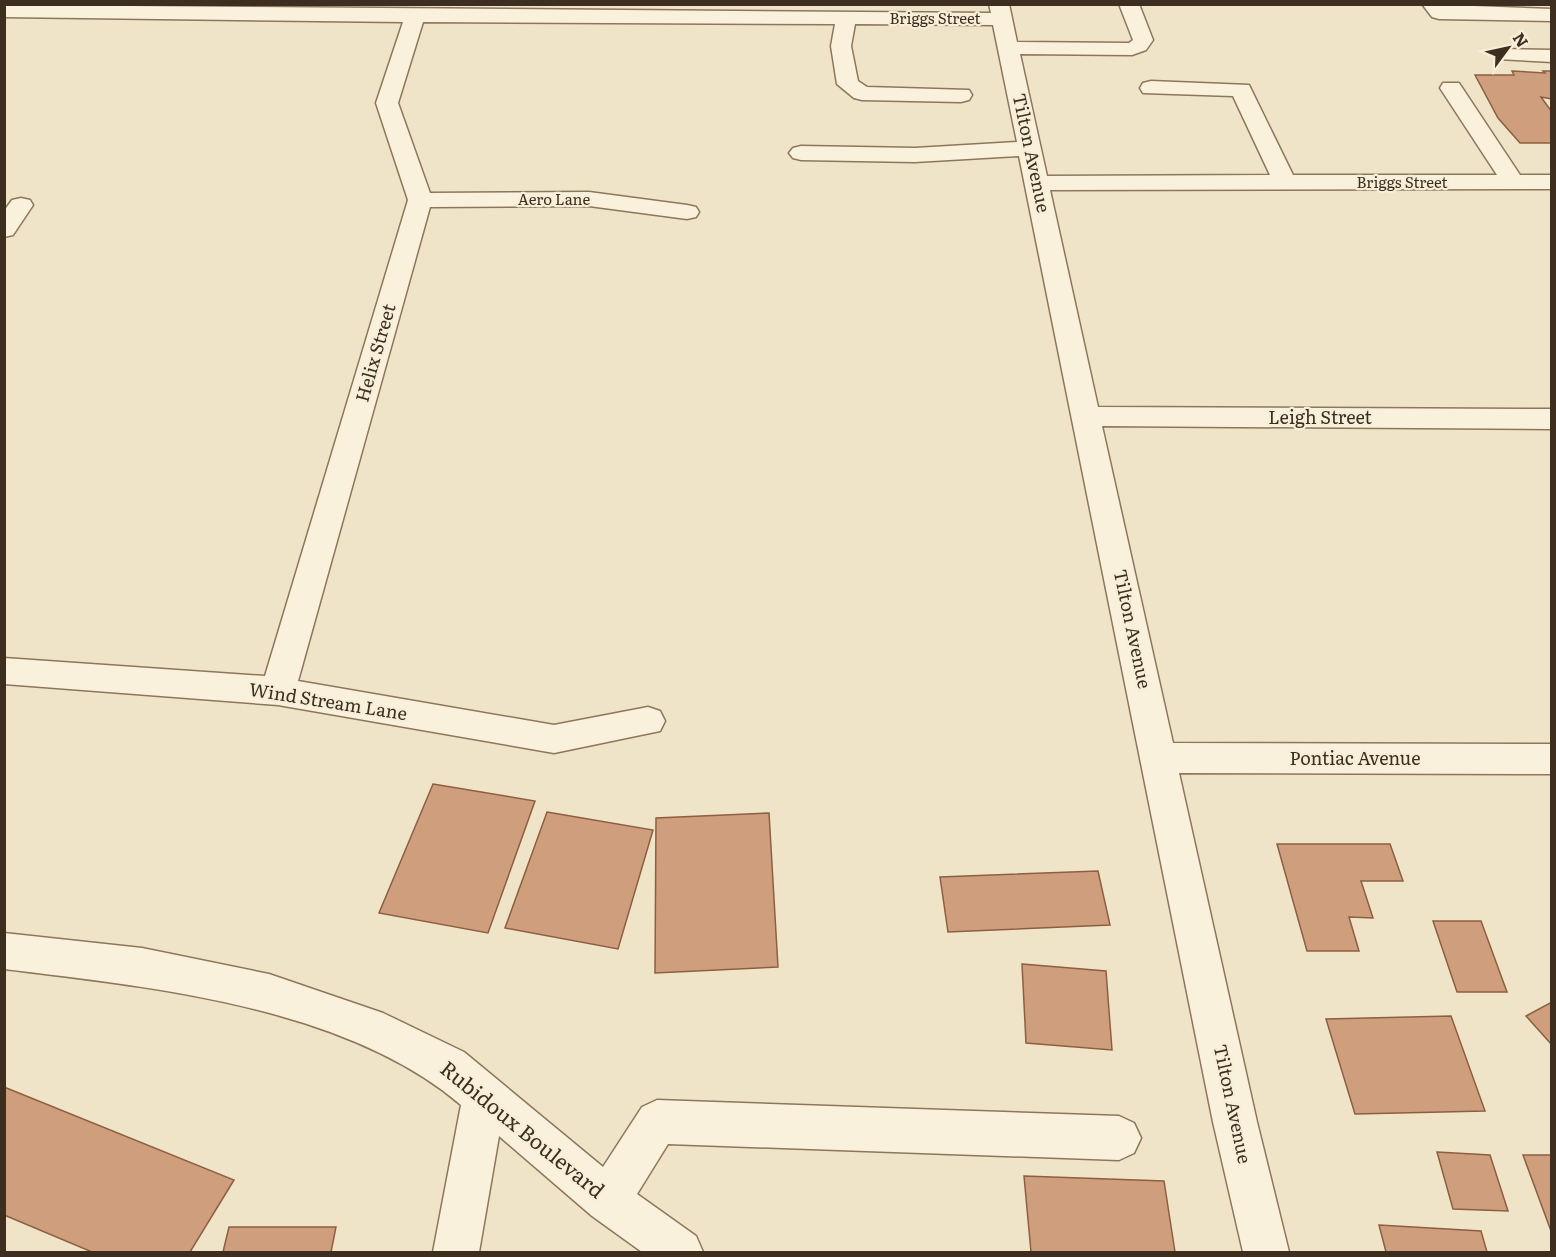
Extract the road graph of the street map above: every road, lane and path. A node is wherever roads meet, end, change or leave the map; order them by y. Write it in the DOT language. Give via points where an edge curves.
graph roads {
  1 [pos="1129,4"];
  2 [pos="1432,4"];
  3 [pos="96,8"];
  4 [pos="677,10"];
  5 [pos="4,11"];
  6 [pos="799,11"];
  7 [pos="1551,15"];
  8 [pos="415,16"];
  9 [pos="846,18"];
  10 [pos="1003,24"];
  11 [pos="1504,55"];
  12 [pos="1551,56"];
  13 [pos="1150,88"];
  14 [pos="1451,88"];
  15 [pos="961,96"];
  16 [pos="1030,148"];
  17 [pos="801,153"];
  18 [pos="1551,182"];
  19 [pos="1037,183"];
  20 [pos="1285,183"];
  21 [pos="1514,183"];
  22 [pos="420,200"];
  23 [pos="21,205"];
  24 [pos="687,212"];
  25 [pos="4,230"];
  26 [pos="1088,416"];
  27 [pos="1551,419"];
  28 [pos="4,670"];
  29 [pos="278,692"];
  30 [pos="648,721"];
  31 [pos="1159,758"];
  32 [pos="1551,759"];
  33 [pos="4,951"];
  34 [pos="484,1098"];
  35 [pos="1119,1138"];
  36 [pos="608,1200"];
  37 [pos="456,1252"];
  38 [pos="680,1252"];
  39 [pos="1266,1252"];
  1 -- 10 [label="street, Briggs Street" via="1143,40 1132,49"];
  2 -- 7 [label="street" via="1439,14"];
  3 -- 5 [label="street, Briggs Street"];
  3 -- 8 [label="street, Briggs Street"];
  4 -- 6 [label="street, Briggs Street"];
  4 -- 8 [label="street, Briggs Street"];
  6 -- 9 [label="street, Briggs Street"];
  8 -- 22 [label="street" via="387,104"];
  9 -- 10 [label="street, Briggs Street"];
  9 -- 15 [label="street" via="842,46 848,84 862,93"];
  10 -- 16 [label="street, Tilton Avenue"];
  11 -- 12 [label="street"];
  13 -- 20 [label="street" via="1241,90"];
  14 -- 21 [label="street"];
  16 -- 17 [label="street" via="915,155"];
  16 -- 19 [label="street, Tilton Avenue"];
  18 -- 21 [label="street, Briggs Street"];
  19 -- 20 [label="street, Briggs Street"];
  19 -- 26 [label="street, Tilton Avenue"];
  20 -- 21 [label="street, Briggs Street"];
  22 -- 24 [label="street, Aero Lane" via="589,199"];
  22 -- 29 [label="street, Helix Street"];
  23 -- 25 [label="street"];
  26 -- 27 [label="street, Leigh Street"];
  26 -- 31 [label="street, Tilton Avenue"];
  28 -- 29 [label="street, Wind Stream Lane"];
  29 -- 30 [label="street, Wind Stream Lane" via="554,740"];
  31 -- 32 [label="street, Pontiac Avenue"];
  31 -- 39 [label="street, Tilton Avenue"];
  33 -- 34 [label="street, Rubidoux Boulevard" via="142,967 270,993 383,1034 449,1067"];
  34 -- 36 [label="street, Rubidoux Boulevard"];
  34 -- 37 [label="street"];
  35 -- 36 [label="street" via="657,1122"];
  36 -- 38 [label="street, Rubidoux Boulevard"];
}
